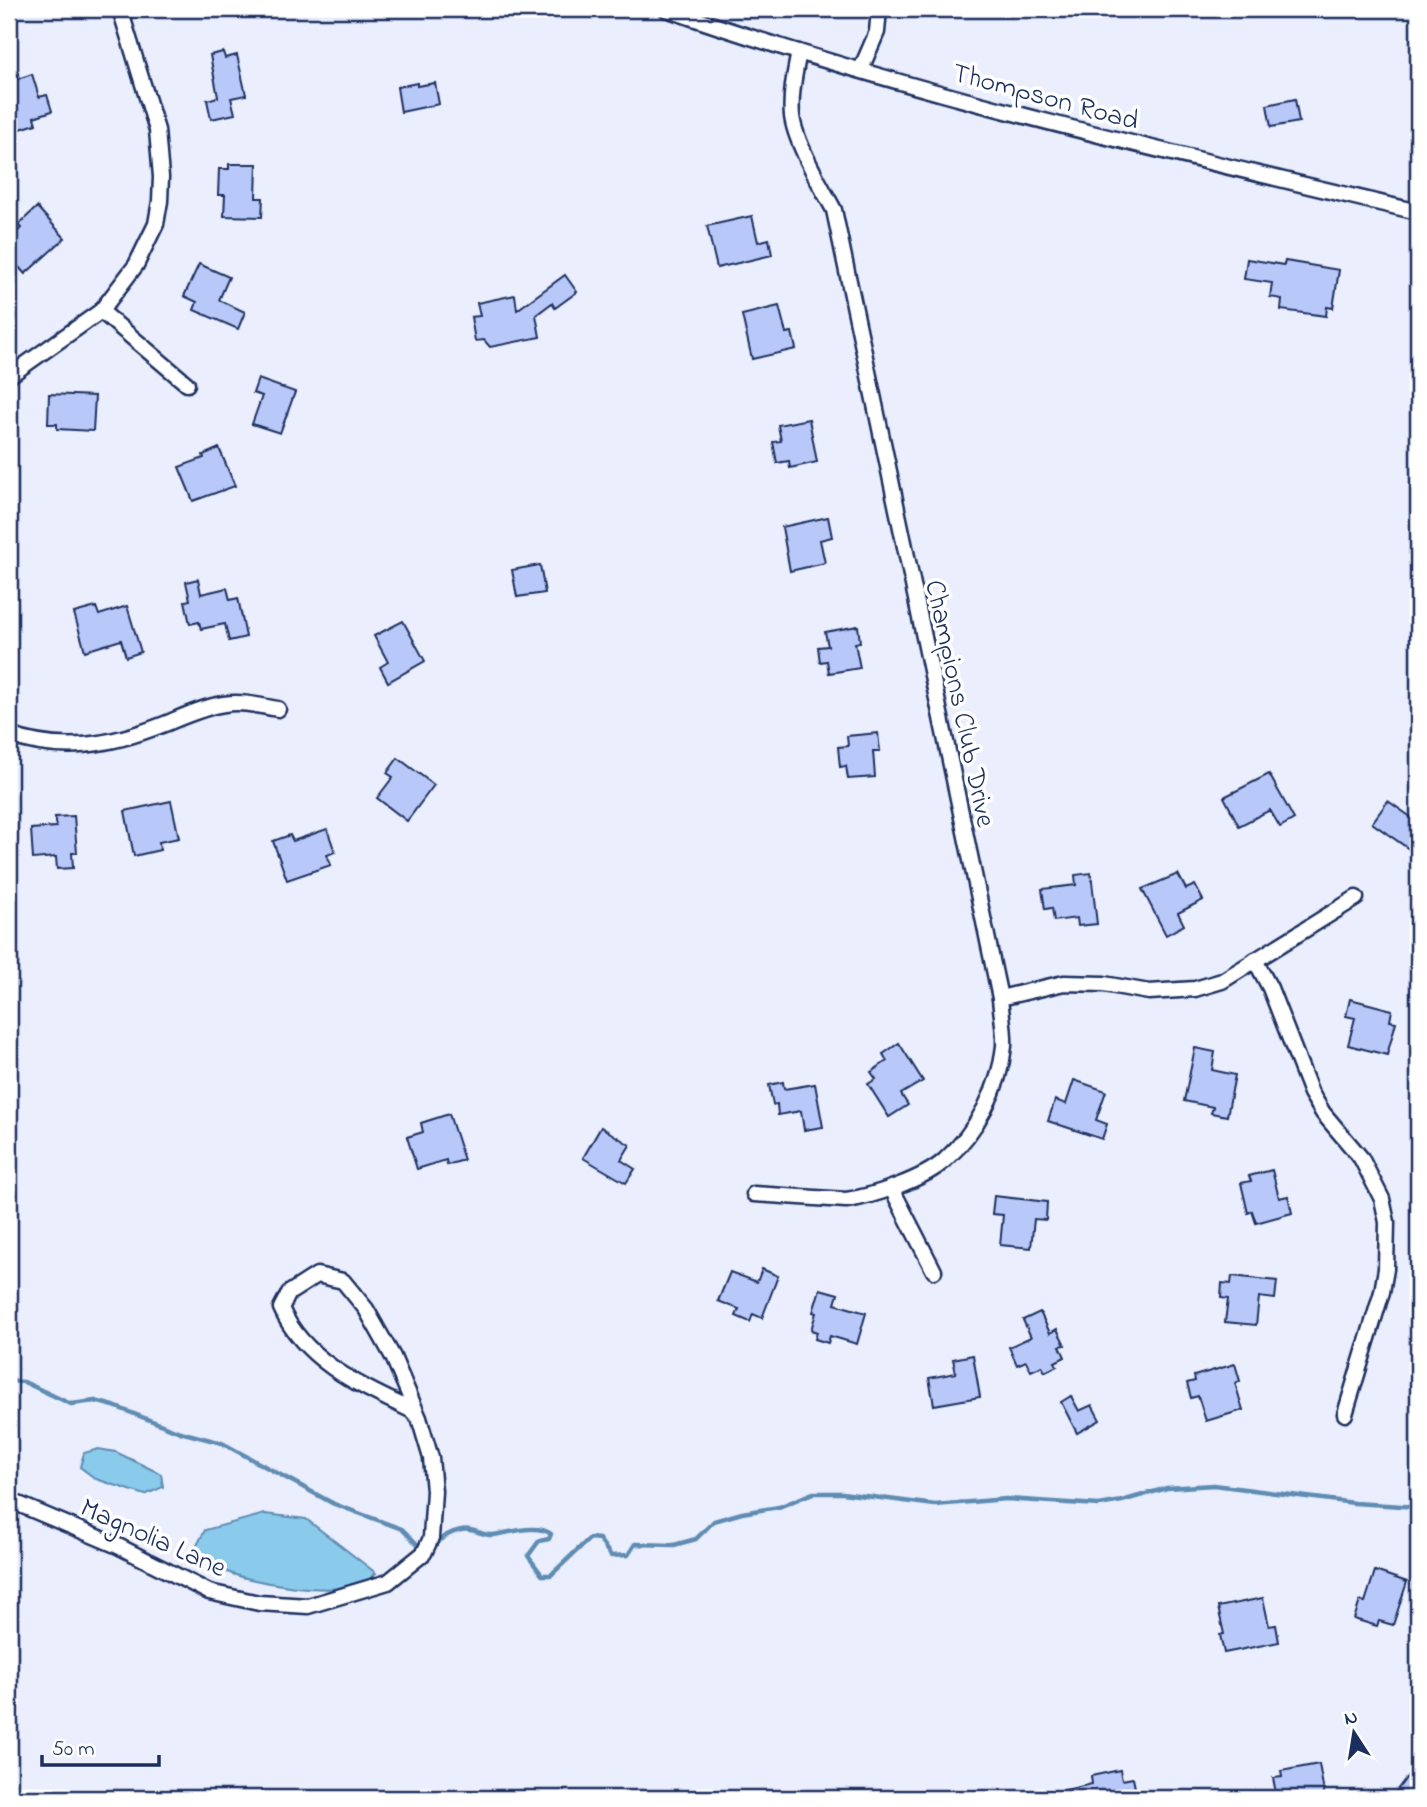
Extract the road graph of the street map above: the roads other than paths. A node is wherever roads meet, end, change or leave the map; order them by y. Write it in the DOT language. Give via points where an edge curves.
graph roads {
  1 [pos="120,9"];
  2 [pos="666,9"];
  3 [pos="879,9"];
  4 [pos="799,52"];
  5 [pos="861,69"];
  6 [pos="1418,212"];
  7 [pos="101,311"];
  8 [pos="9,376"];
  9 [pos="187,384"];
  10 [pos="278,709"];
  11 [pos="9,735"];
  12 [pos="1356,898"];
  13 [pos="1255,960"];
  14 [pos="1000,998"];
  15 [pos="892,1189"];
  16 [pos="754,1194"];
  17 [pos="934,1270"];
  18 [pos="1345,1414"];
  19 [pos="419,1418"];
  20 [pos="9,1500"];
  1 -- 7 [label="street" via="157,130 160,201 156,224 136,265"];
  2 -- 4 [label="street, Thompson Road"];
  3 -- 5 [label="street" via="877,32"];
  4 -- 5 [label="street, Thompson Road"];
  4 -- 14 [label="street, Champions Club Drive" via="792,118 834,210"];
  5 -- 6 [label="street, Thompson Road" via="1031,119"];
  7 -- 8 [label="street"];
  7 -- 9 [label="street"];
  10 -- 11 [label="street" via="224,704 119,740 83,747"];
  12 -- 13 [label="street"];
  13 -- 14 [label="street" via="1222,981 1195,989 1149,992 1064,983"];
  13 -- 18 [label="street" via="1311,1093 1361,1158 1385,1211 1388,1246 1382,1292"];
  14 -- 15 [label="street, Champions Club Drive" via="1004,1045 986,1107 943,1162"];
  15 -- 16 [label="street, Champions Club Drive" via="846,1200"];
  15 -- 17 [label="street"];
  19 -- 19 [label="street, Magnolia Lane" via="393,1357 366,1309 343,1281 317,1275 289,1293 281,1308 289,1326 310,1350 346,1377"];
  19 -- 20 [label="street, Magnolia Lane" via="432,1458 434,1491 431,1538 424,1553 388,1582 309,1606 259,1603 209,1592 118,1546"];
}
